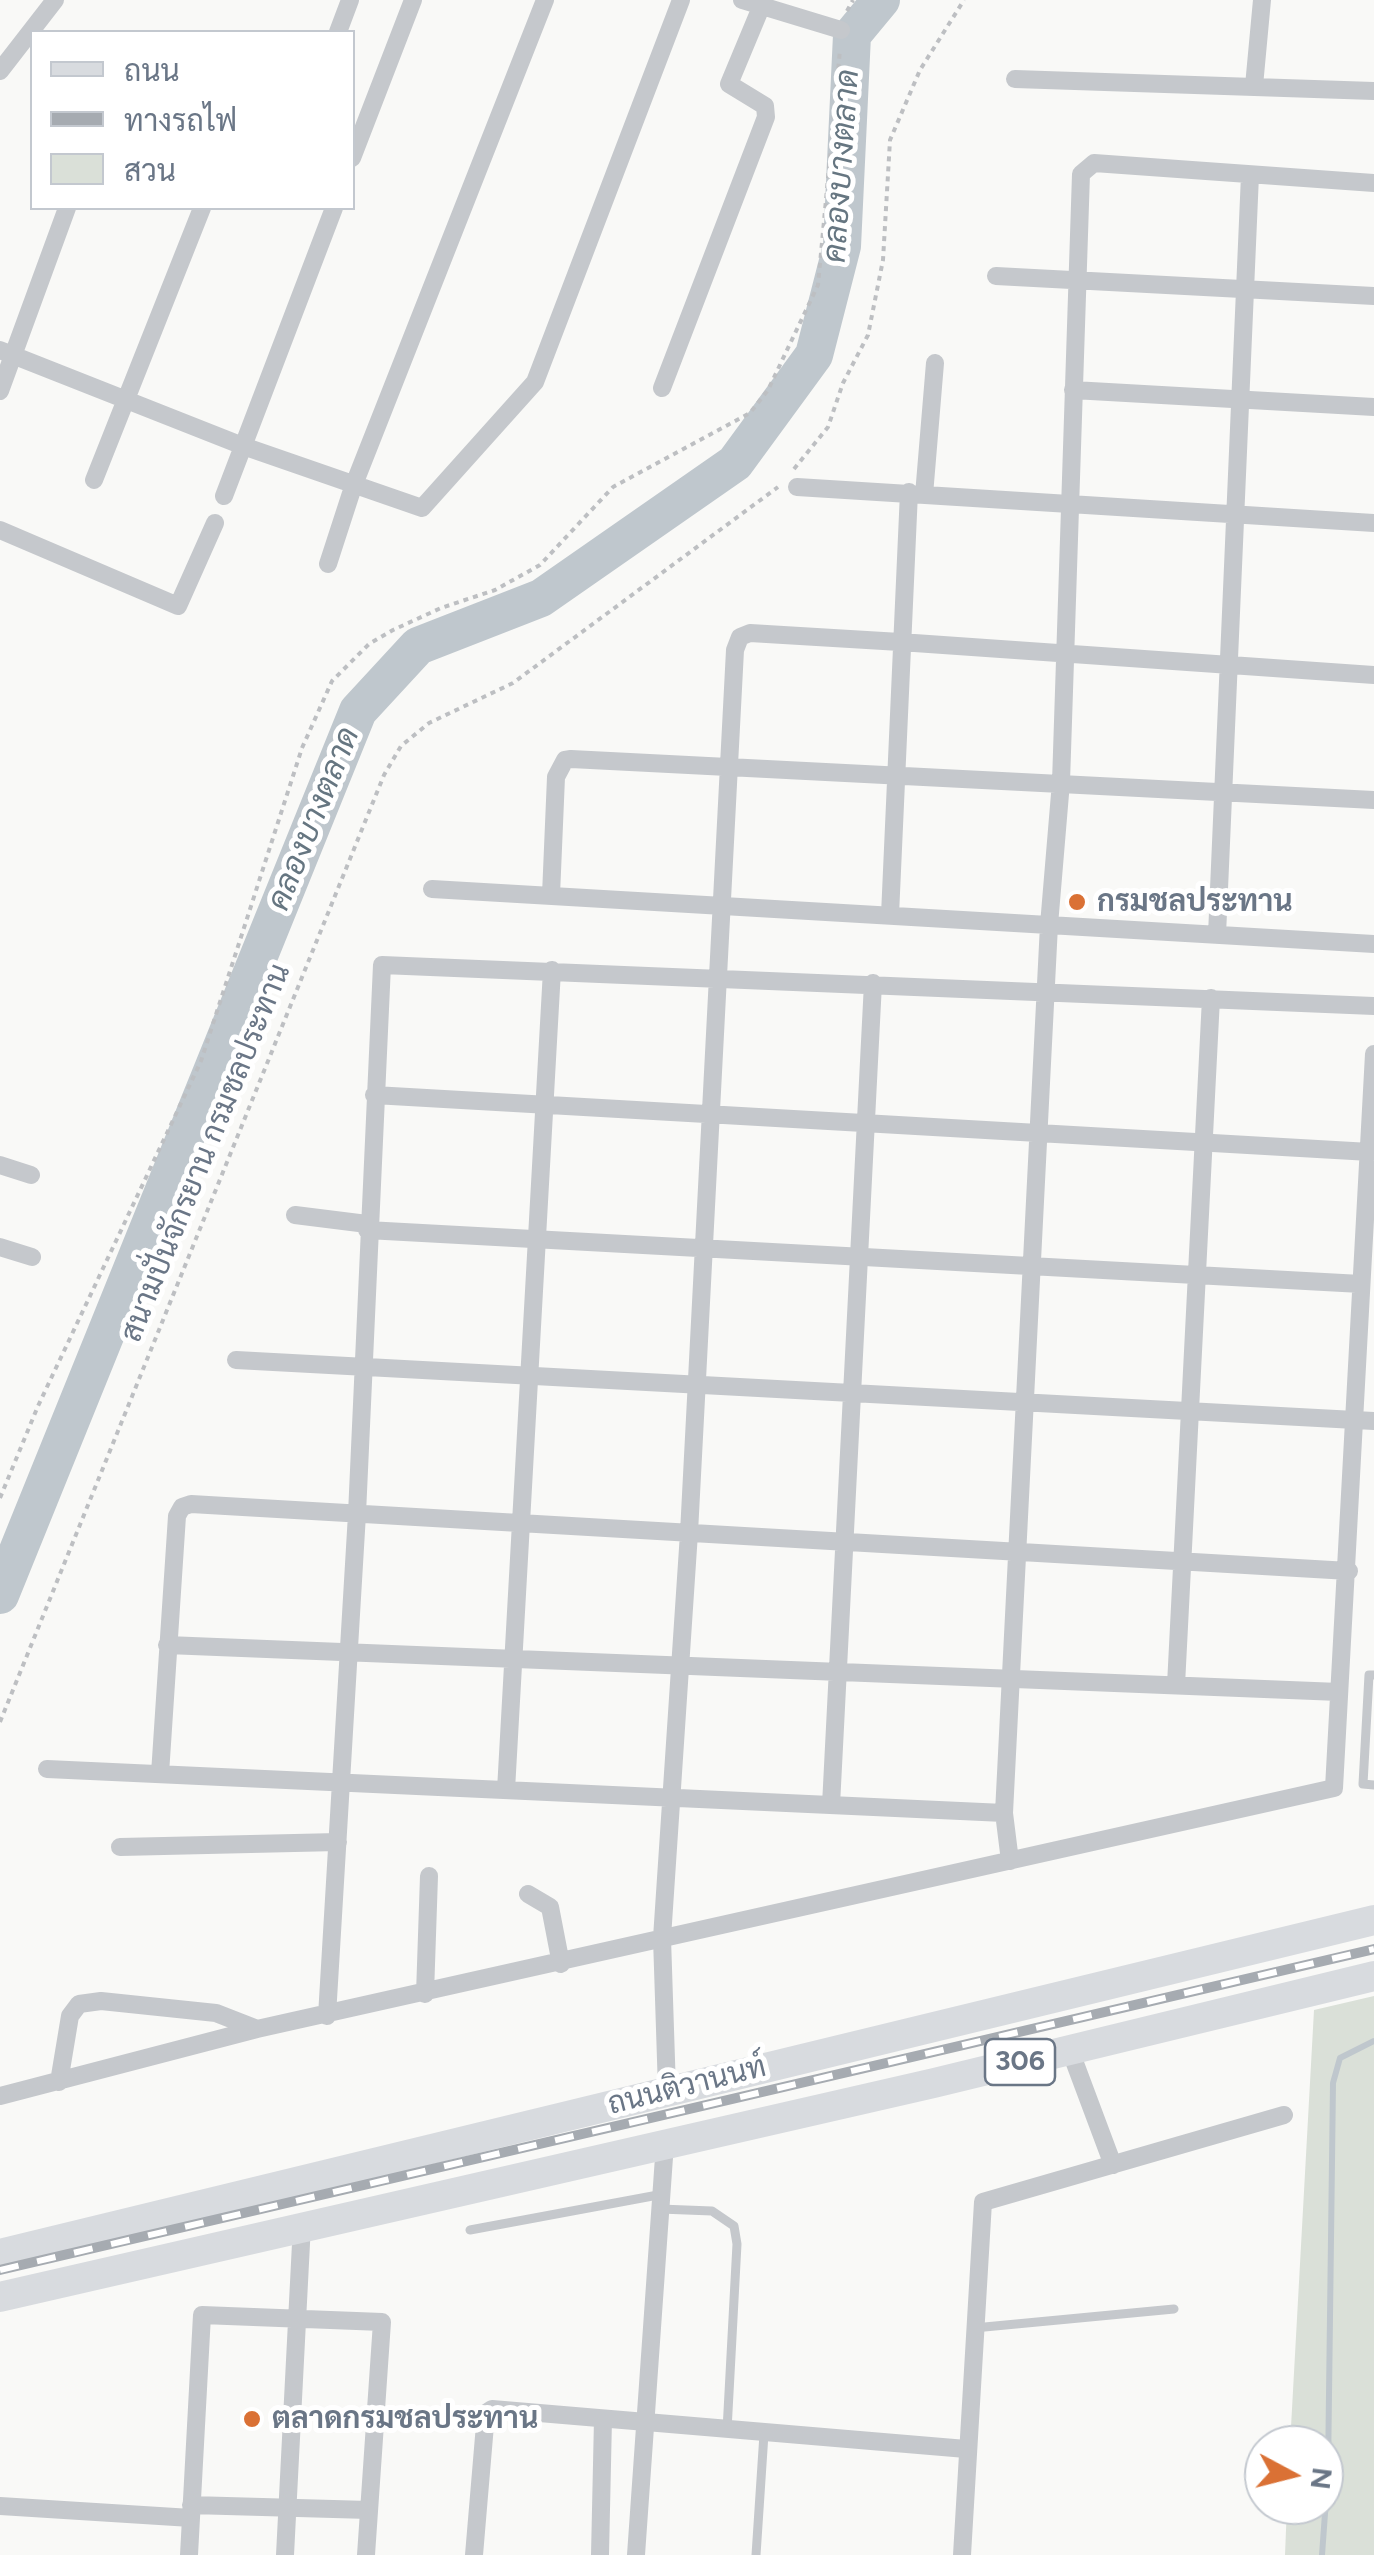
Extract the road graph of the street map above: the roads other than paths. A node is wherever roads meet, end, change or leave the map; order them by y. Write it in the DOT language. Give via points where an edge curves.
graph roads {
  1 [pos="56,0"];
  2 [pos="350,0"];
  3 [pos="413,0"];
  4 [pos="545,0"];
  5 [pos="681,0"];
  6 [pos="742,0"];
  7 [pos="1262,0"];
  8 [pos="763,4"];
  9 [pos="32,30"];
  10 [pos="339,30"];
  11 [pos="841,30"];
  12 [pos="30,33"];
  13 [pos="0,71"];
  14 [pos="1015,79"];
  15 [pos="1254,86"];
  16 [pos="1374,91"];
  17 [pos="358,130"];
  18 [pos="1250,175"];
  19 [pos="1374,183"];
  20 [pos="66,210"];
  21 [pos="201,210"];
  22 [pos="333,210"];
  23 [pos="996,276"];
  24 [pos="1079,282"];
  25 [pos="1244,292"];
  26 [pos="1374,296"];
  27 [pos="6,353"];
  28 [pos="936,363"];
  29 [pos="662,388"];
  30 [pos="1073,390"];
  31 [pos="0,391"];
  32 [pos="1242,400"];
  33 [pos="128,401"];
  34 [pos="1374,407"];
  35 [pos="243,446"];
  36 [pos="94,480"];
  37 [pos="791,480"];
  38 [pos="353,487"];
  39 [pos="916,494"];
  40 [pos="224,496"];
  41 [pos="1070,507"];
  42 [pos="1237,515"];
  43 [pos="215,523"];
  44 [pos="1374,523"];
  45 [pos="0,530"];
  46 [pos="328,564"];
  47 [pos="900,642"];
  48 [pos="1066,654"];
  49 [pos="1228,667"];
  50 [pos="1374,675"];
  51 [pos="730,765"];
  52 [pos="893,774"];
  53 [pos="1061,782"];
  54 [pos="1222,789"];
  55 [pos="1374,800"];
  56 [pos="432,889"];
  57 [pos="551,895"];
  58 [pos="723,906"];
  59 [pos="890,915"];
  60 [pos="1050,925"];
  61 [pos="1217,934"];
  62 [pos="1374,944"];
  63 [pos="552,970"];
  64 [pos="718,977"];
  65 [pos="872,984"];
  66 [pos="1046,991"];
  67 [pos="1211,998"];
  68 [pos="1374,1006"];
  69 [pos="1374,1054"];
  70 [pos="374,1096"];
  71 [pos="546,1105"];
  72 [pos="712,1115"];
  73 [pos="868,1123"];
  74 [pos="1040,1132"];
  75 [pos="1206,1142"];
  76 [pos="1370,1152"];
  77 [pos="0,1164"];
  78 [pos="31,1175"];
  79 [pos="296,1214"];
  80 [pos="367,1227"];
  81 [pos="538,1238"];
  82 [pos="0,1247"];
  83 [pos="702,1248"];
  84 [pos="860,1256"];
  85 [pos="32,1257"];
  86 [pos="1032,1265"];
  87 [pos="1197,1274"];
  88 [pos="1361,1284"];
  89 [pos="236,1360"];
  90 [pos="362,1367"];
  91 [pos="531,1376"];
  92 [pos="696,1385"];
  93 [pos="855,1393"];
  94 [pos="1026,1402"];
  95 [pos="1192,1411"];
  96 [pos="1365,1420"];
  97 [pos="357,1514"];
  98 [pos="524,1523"];
  99 [pos="690,1533"];
  100 [pos="848,1541"];
  101 [pos="1021,1551"];
  102 [pos="1185,1561"];
  103 [pos="1349,1571"];
  104 [pos="167,1645"];
  105 [pos="347,1652"];
  106 [pos="513,1658"];
  107 [pos="678,1666"];
  108 [pos="838,1671"];
  109 [pos="1374,1675"];
  110 [pos="1011,1678"];
  111 [pos="1176,1684"];
  112 [pos="1339,1692"];
  113 [pos="47,1769"];
  114 [pos="160,1774"];
  115 [pos="342,1782"];
  116 [pos="1374,1785"];
  117 [pos="506,1790"];
  118 [pos="670,1798"];
  119 [pos="832,1806"];
  120 [pos="1004,1813"];
  121 [pos="338,1842"];
  122 [pos="120,1846"];
  123 [pos="1010,1861"];
  124 [pos="429,1876"];
  125 [pos="528,1894"];
  126 [pos="1374,1920"];
  127 [pos="662,1938"];
  128 [pos="561,1964"];
  129 [pos="1374,1976"];
  130 [pos="426,1994"];
  131 [pos="326,2016"];
  132 [pos="257,2029"];
  133 [pos="1070,2050"];
  134 [pos="59,2082"];
  135 [pos="667,2090"];
  136 [pos="0,2096"];
  137 [pos="1284,2115"];
  138 [pos="665,2143"];
  139 [pos="1112,2165"];
  140 [pos="658,2202"];
  141 [pos="302,2224"];
  142 [pos="470,2230"];
  143 [pos="0,2254"];
  144 [pos="0,2297"];
  145 [pos="1174,2309"];
  146 [pos="297,2321"];
  147 [pos="974,2328"];
  148 [pos="603,2419"];
  149 [pos="643,2424"];
  150 [pos="726,2431"];
  151 [pos="764,2434"];
  152 [pos="966,2449"];
  153 [pos="0,2506"];
  154 [pos="287,2508"];
  155 [pos="369,2510"];
  156 [pos="191,2511"];
  157 [pos="189,2555"];
  158 [pos="284,2555"];
  159 [pos="366,2555"];
  160 [pos="474,2555"];
  161 [pos="600,2555"];
  162 [pos="636,2555"];
  163 [pos="756,2555"];
  164 [pos="962,2555"];
  1 -- 9 [label="street"];
  2 -- 10 [label="street"];
  3 -- 17 [label="street"];
  4 -- 38 [label="street"];
  5 -- 38 [label="street" via="535,382 422,508"];
  6 -- 8 [label="street"];
  7 -- 15 [label="street"];
  8 -- 11 [label="street"];
  8 -- 29 [label="street" via="728,84 765,106 766,117"];
  12 -- 13 [label="street"];
  14 -- 15 [label="street"];
  15 -- 16 [label="street"];
  18 -- 19 [label="street"];
  18 -- 24 [label="street" via="1087,166 1081,174"];
  18 -- 25 [label="street"];
  20 -- 27 [label="street"];
  21 -- 33 [label="street"];
  22 -- 35 [label="street"];
  23 -- 24 [label="street"];
  24 -- 25 [label="street"];
  24 -- 30 [label="street"];
  25 -- 26 [label="street"];
  25 -- 32 [label="street"];
  27 -- 31 [label="street"];
  27 -- 33 [label="street"];
  28 -- 39 [label="street"];
  30 -- 32 [label="street"];
  30 -- 41 [label="street"];
  32 -- 34 [label="street"];
  32 -- 42 [label="street"];
  33 -- 35 [label="street"];
  33 -- 36 [label="street"];
  35 -- 38 [label="street"];
  35 -- 40 [label="street"];
  37 -- 39 [label="street"];
  38 -- 46 [label="street"];
  39 -- 41 [label="street"];
  39 -- 47 [label="street"];
  41 -- 42 [label="street"];
  41 -- 48 [label="street"];
  42 -- 44 [label="street"];
  42 -- 49 [label="street"];
  43 -- 45 [label="street" via="178,606"];
  47 -- 48 [label="street"];
  47 -- 51 [label="street" via="740,637"];
  47 -- 52 [label="street"];
  48 -- 49 [label="street"];
  48 -- 53 [label="street"];
  49 -- 50 [label="street"];
  49 -- 54 [label="street"];
  51 -- 52 [label="street"];
  51 -- 57 [label="street" via="565,760 556,776"];
  51 -- 58 [label="street"];
  52 -- 53 [label="street"];
  52 -- 59 [label="street"];
  53 -- 54 [label="street"];
  53 -- 60 [label="street"];
  54 -- 55 [label="street"];
  54 -- 61 [label="street"];
  56 -- 57 [label="street"];
  57 -- 58 [label="street"];
  58 -- 59 [label="street"];
  58 -- 64 [label="street"];
  59 -- 60 [label="street"];
  60 -- 61 [label="street"];
  60 -- 66 [label="street"];
  61 -- 62 [label="street"];
  63 -- 64 [label="street"];
  63 -- 70 [label="street" via="382,964"];
  63 -- 71 [label="street"];
  64 -- 65 [label="street"];
  64 -- 72 [label="street"];
  65 -- 66 [label="street"];
  65 -- 73 [label="street"];
  66 -- 67 [label="street"];
  66 -- 74 [label="street"];
  67 -- 68 [label="street"];
  67 -- 75 [label="street"];
  69 -- 76 [label="street"];
  70 -- 71 [label="street"];
  70 -- 80 [label="street"];
  71 -- 72 [label="street"];
  71 -- 81 [label="street"];
  72 -- 73 [label="street"];
  72 -- 83 [label="street"];
  73 -- 74 [label="street"];
  73 -- 84 [label="street"];
  74 -- 75 [label="street"];
  74 -- 86 [label="street"];
  75 -- 76 [label="street"];
  75 -- 87 [label="street"];
  76 -- 88 [label="street"];
  77 -- 78 [label="street"];
  79 -- 80 [label="street"];
  80 -- 81 [label="street"];
  80 -- 90 [label="street"];
  81 -- 83 [label="street"];
  81 -- 91 [label="street"];
  82 -- 85 [label="street"];
  83 -- 84 [label="street"];
  83 -- 92 [label="street"];
  84 -- 86 [label="street"];
  84 -- 93 [label="street"];
  86 -- 87 [label="street"];
  86 -- 94 [label="street"];
  87 -- 88 [label="street"];
  87 -- 95 [label="street"];
  88 -- 96 [label="street"];
  89 -- 90 [label="street"];
  90 -- 91 [label="street"];
  90 -- 97 [label="street"];
  91 -- 92 [label="street"];
  91 -- 98 [label="street"];
  92 -- 93 [label="street"];
  92 -- 99 [label="street"];
  93 -- 94 [label="street"];
  93 -- 100 [label="street"];
  94 -- 95 [label="street"];
  94 -- 101 [label="street"];
  95 -- 96 [label="street"];
  95 -- 102 [label="street"];
  96 -- 103 [label="street"];
  97 -- 98 [label="street"];
  97 -- 104 [label="street" via="182,1506"];
  97 -- 105 [label="street"];
  98 -- 99 [label="street"];
  98 -- 106 [label="street"];
  99 -- 100 [label="street"];
  99 -- 107 [label="street"];
  100 -- 101 [label="street"];
  100 -- 108 [label="street"];
  101 -- 102 [label="street"];
  101 -- 110 [label="street"];
  102 -- 103 [label="street"];
  102 -- 111 [label="street"];
  103 -- 112 [label="street"];
  104 -- 105 [label="street"];
  104 -- 114 [label="street"];
  105 -- 106 [label="street"];
  105 -- 115 [label="street"];
  106 -- 107 [label="street"];
  106 -- 117 [label="street"];
  107 -- 108 [label="street"];
  107 -- 118 [label="street"];
  108 -- 110 [label="street"];
  108 -- 119 [label="street"];
  109 -- 116 [label="lane" via="1363,1784"];
  110 -- 111 [label="street"];
  110 -- 120 [label="street"];
  111 -- 112 [label="street"];
  112 -- 123 [label="street" via="1334,1788"];
  113 -- 114 [label="street"];
  114 -- 115 [label="street"];
  115 -- 117 [label="street"];
  115 -- 121 [label="street"];
  117 -- 118 [label="street"];
  118 -- 119 [label="street"];
  118 -- 127 [label="street"];
  119 -- 120 [label="street"];
  120 -- 123 [label="street"];
  121 -- 122 [label="street"];
  121 -- 131 [label="street"];
  123 -- 127 [label="street"];
  124 -- 130 [label="street"];
  125 -- 128 [label="street" via="550,1907"];
  126 -- 135 [label="main road, ถนนติวานนท์ / 306"];
  127 -- 128 [label="street"];
  127 -- 135 [label="street"];
  128 -- 130 [label="street"];
  129 -- 133 [label="main road, ถนนติวานนท์ / 306"];
  130 -- 131 [label="street"];
  131 -- 132 [label="street"];
  132 -- 134 [label="street"];
  132 -- 134 [label="street" via="216,2013 79,2004 70,2016"];
  133 -- 138 [label="main road, ถนนติวานนท์ / 306"];
  133 -- 139 [label="street"];
  134 -- 136 [label="street"];
  135 -- 138 [label="main road"];
  135 -- 143 [label="main road, ถนนติวานนท์ / 306"];
  137 -- 139 [label="street"];
  138 -- 140 [label="street"];
  138 -- 141 [label="main road, ถนนติวานนท์ / 306"];
  139 -- 147 [label="street" via="982,2202"];
  140 -- 142 [label="lane"];
  140 -- 149 [label="street"];
  140 -- 150 [label="lane" via="712,2212 734,2226"];
  141 -- 144 [label="main road, ถนนติวานนท์ / 306"];
  141 -- 146 [label="street"];
  145 -- 147 [label="lane"];
  146 -- 154 [label="street"];
  146 -- 155 [label="street" via="382,2322"];
  146 -- 156 [label="street" via="202,2315"];
  147 -- 152 [label="street"];
  148 -- 149 [label="street"];
  148 -- 160 [label="street" via="501,2409 486,2414"];
  148 -- 161 [label="street"];
  149 -- 150 [label="street"];
  149 -- 162 [label="street"];
  150 -- 151 [label="street"];
  151 -- 152 [label="street"];
  151 -- 163 [label="lane"];
  152 -- 164 [label="street"];
  153 -- 156 [label="street"];
  154 -- 155 [label="street"];
  154 -- 156 [label="street"];
  154 -- 158 [label="street"];
  155 -- 159 [label="street"];
  156 -- 157 [label="street"];
}
